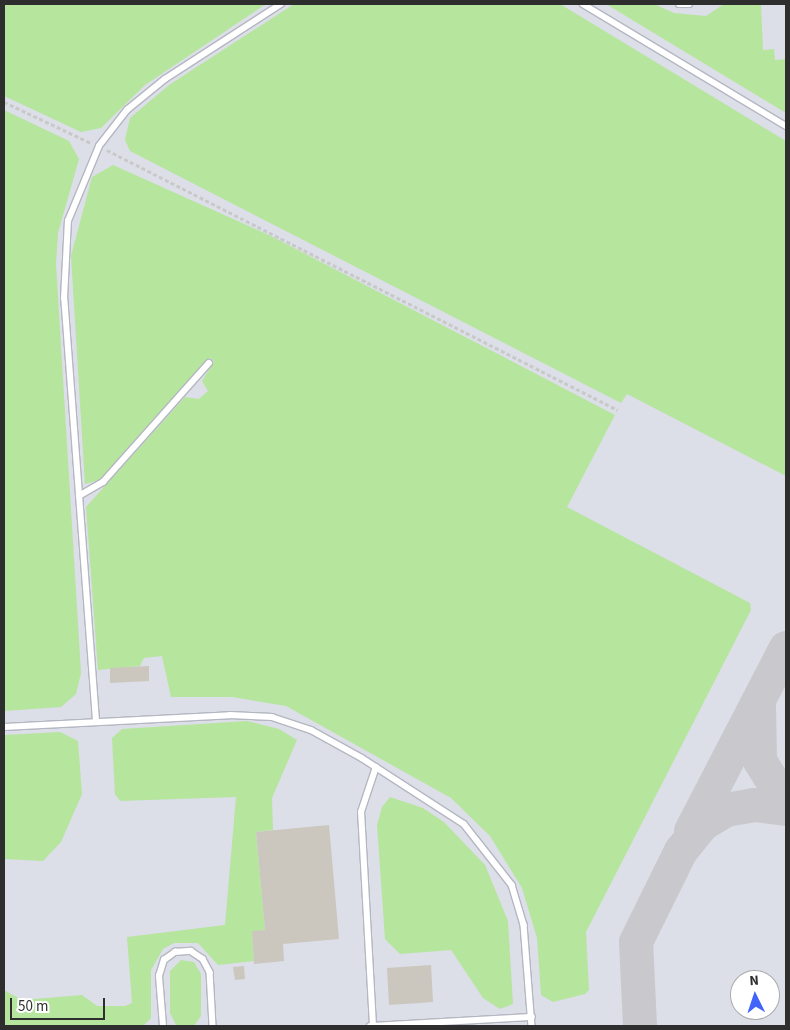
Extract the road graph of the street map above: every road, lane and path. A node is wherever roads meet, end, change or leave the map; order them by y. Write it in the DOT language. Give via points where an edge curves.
graph roads {
  1 [pos="281,4"];
  2 [pos="583,4"];
  3 [pos="679,4"];
  4 [pos="689,4"];
  5 [pos="4,102"];
  6 [pos="786,126"];
  7 [pos="99,146"];
  8 [pos="209,363"];
  9 [pos="618,410"];
  10 [pos="79,496"];
  11 [pos="96,721"];
  12 [pos="4,727"];
  13 [pos="376,767"];
  14 [pos="532,1017"];
  15 [pos="163,1026"];
  16 [pos="213,1026"];
  17 [pos="371,1026"];
  18 [pos="532,1026"];
  1 -- 7 [label="lane" via="165,79 127,110"];
  2 -- 6 [label="lane"];
  3 -- 4 [label="lane"];
  5 -- 7 [label="path"];
  7 -- 9 [label="path"];
  7 -- 10 [label="lane" via="68,221 64,258"];
  8 -- 10 [label="lane" via="103,482"];
  10 -- 11 [label="lane"];
  11 -- 12 [label="lane"];
  11 -- 13 [label="lane" via="272,717 311,730"];
  13 -- 14 [label="lane" via="464,824 512,884 524,925"];
  13 -- 17 [label="lane" via="360,812"];
  14 -- 17 [label="lane"];
  14 -- 18 [label="lane"];
  15 -- 16 [label="lane" via="159,976 164,960 175,952 191,951 203,959 210,972"];
}
